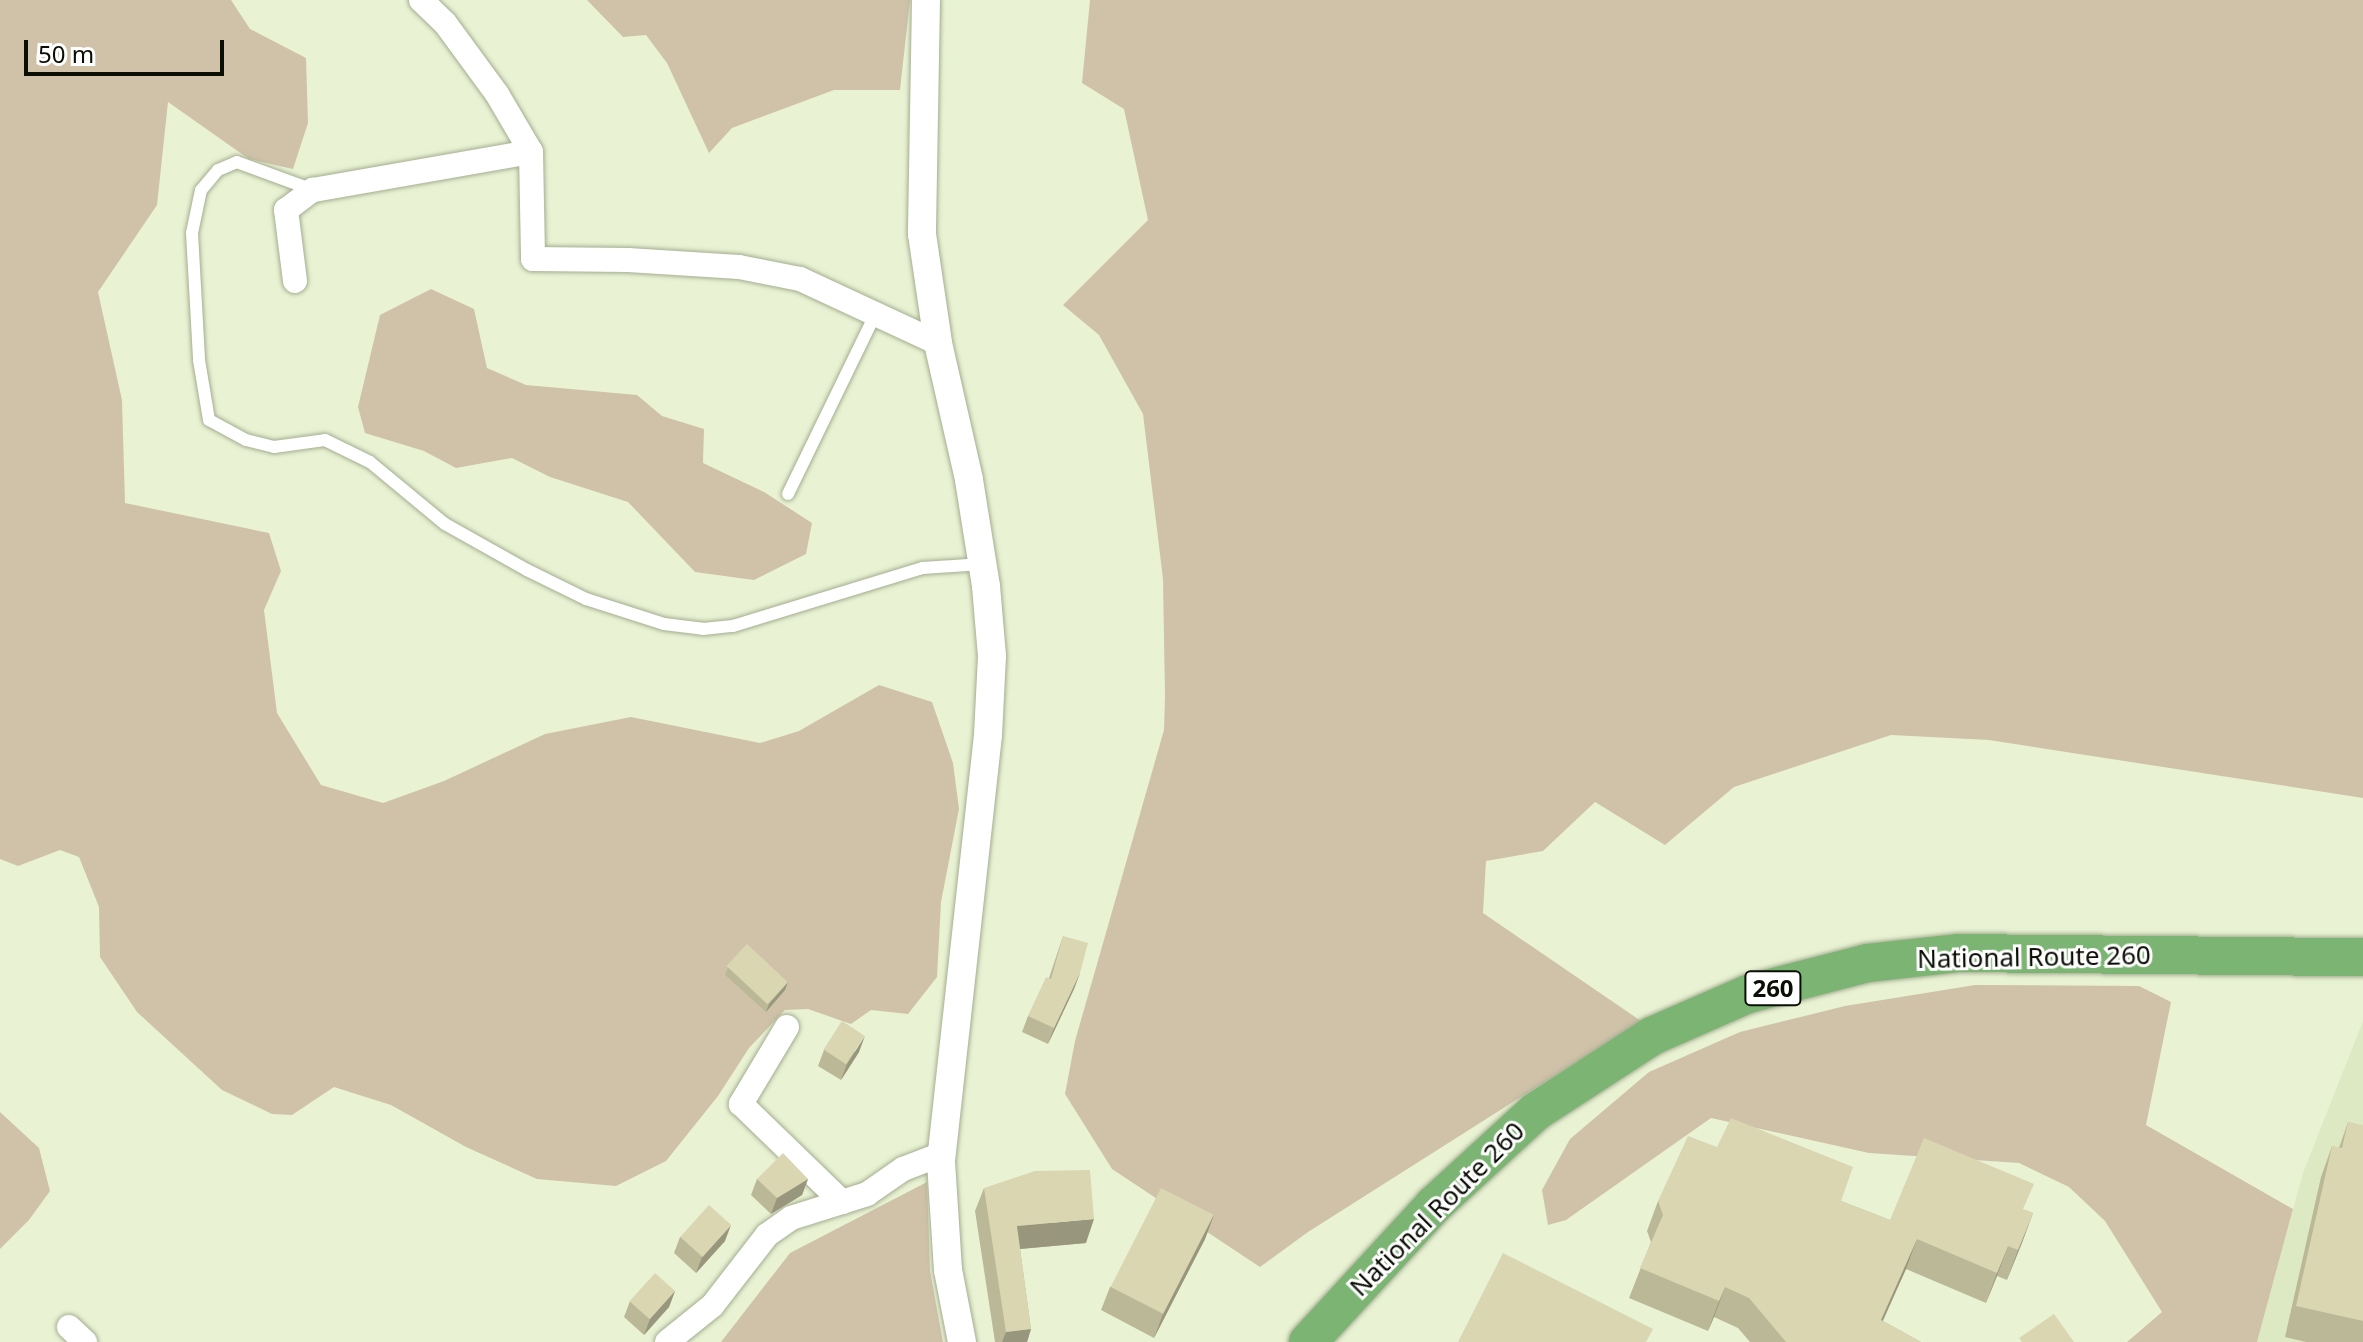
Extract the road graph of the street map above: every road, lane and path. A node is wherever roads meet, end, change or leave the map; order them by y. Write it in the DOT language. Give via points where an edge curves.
graph roads {
  1 [pos="421,0"];
  2 [pos="926,0"];
  3 [pos="531,152"];
  4 [pos="313,190"];
  5 [pos="295,281"];
  6 [pos="876,313"];
  7 [pos="938,343"];
  8 [pos="788,494"];
  9 [pos="982,564"];
  10 [pos="2363,957"];
  11 [pos="787,1027"];
  12 [pos="942,1154"];
  13 [pos="842,1202"];
  14 [pos="667,1342"];
  15 [pos="962,1342"];
  16 [pos="1308,1342"];
  1 -- 3 [label="street" via="445,23 497,94"];
  2 -- 7 [label="street" via="922,234"];
  3 -- 4 [label="street"];
  3 -- 6 [label="street" via="533,259 739,267 800,279"];
  4 -- 5 [label="street" via="286,210"];
  4 -- 9 [label="lane" via="237,162 218,170 201,190 192,233 199,360 209,420 246,440 274,447 325,440 370,462 445,524 527,570 586,599 664,624 733,626 923,568"];
  6 -- 7 [label="street"];
  6 -- 8 [label="lane"];
  7 -- 9 [label="street"];
  9 -- 12 [label="street" via="992,656 988,735"];
  10 -- 16 [label="highway, National Route 260 / 260" via="1959,953 1868,963 1748,994 1652,1036 1535,1112 1434,1205"];
  11 -- 13 [label="street" via="741,1104"];
  12 -- 13 [label="street"];
  12 -- 15 [label="street" via="948,1270"];
  13 -- 14 [label="street" via="791,1218 767,1235 712,1306"];
}
